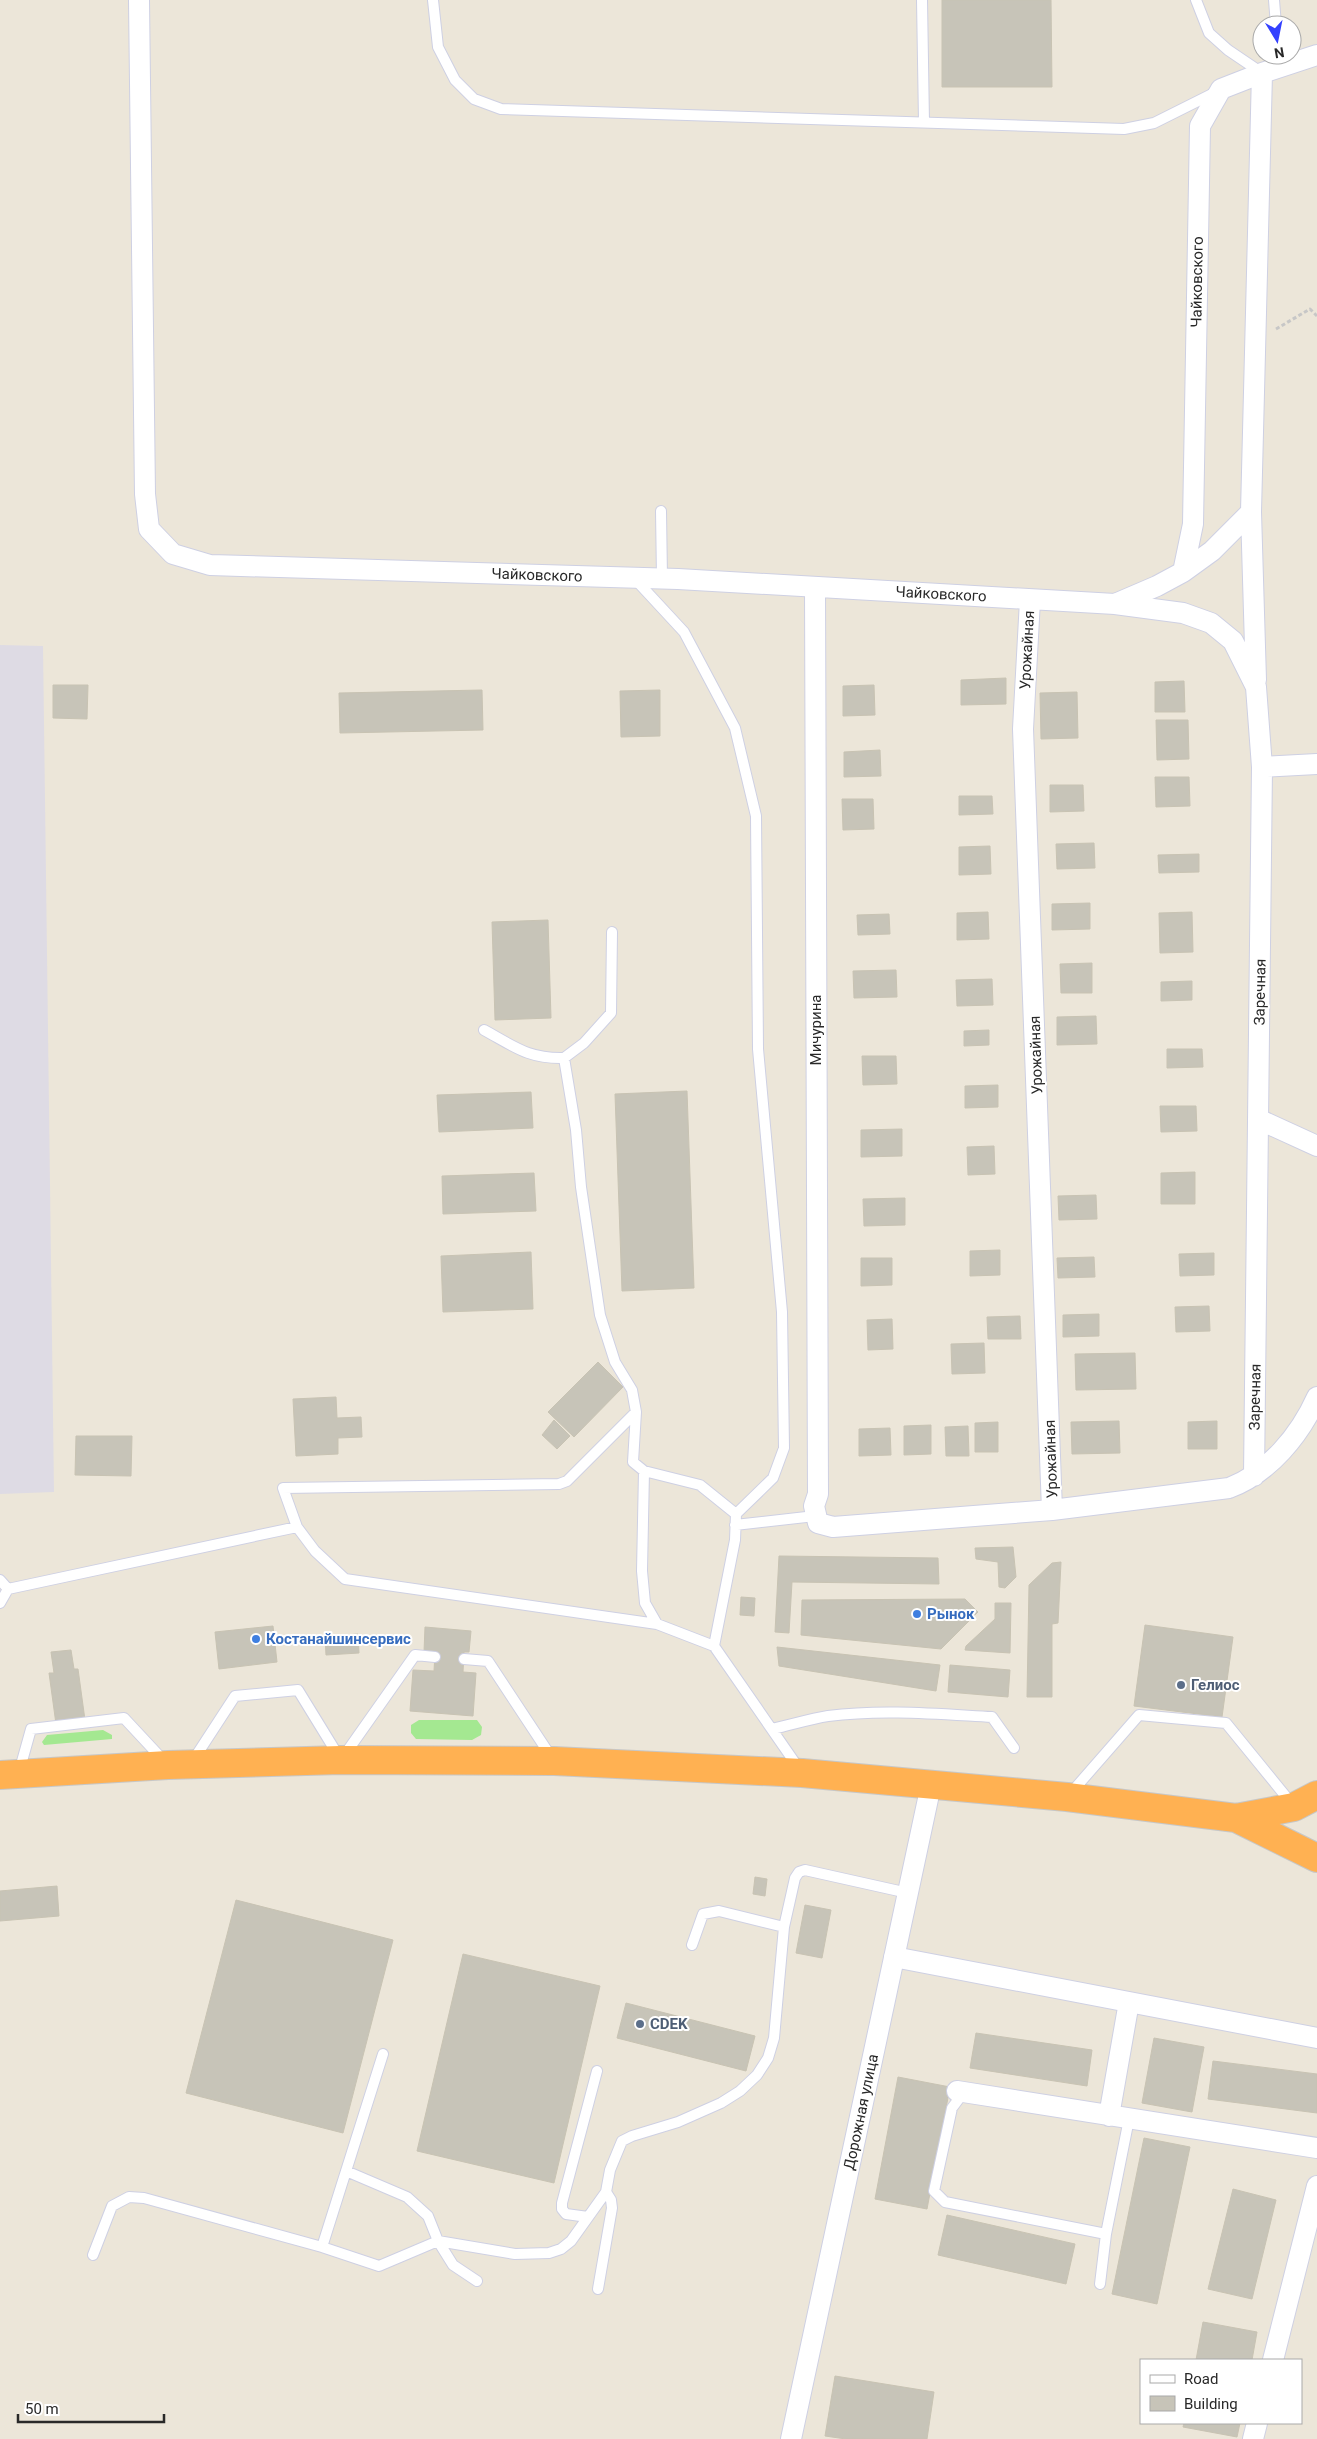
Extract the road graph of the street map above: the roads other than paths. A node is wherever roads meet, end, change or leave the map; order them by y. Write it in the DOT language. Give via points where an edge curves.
graph roads {
  1 [pos="139,0"];
  2 [pos="433,0"];
  3 [pos="922,0"];
  4 [pos="1196,0"];
  5 [pos="1274,0"];
  6 [pos="1275,15"];
  7 [pos="1317,55"];
  8 [pos="1252,58"];
  9 [pos="1302,58"];
  10 [pos="1273,65"];
  11 [pos="1221,89"];
  12 [pos="924,122"];
  13 [pos="661,511"];
  14 [pos="1252,512"];
  15 [pos="1183,572"];
  16 [pos="633,578"];
  17 [pos="662,578"];
  18 [pos="815,587"];
  19 [pos="1030,600"];
  20 [pos="1115,604"];
  21 [pos="1256,687"];
  22 [pos="1317,764"];
  23 [pos="1262,767"];
  24 [pos="612,932"];
  25 [pos="484,1030"];
  26 [pos="564,1058"];
  27 [pos="1258,1119"];
  28 [pos="1317,1146"];
  29 [pos="1317,1397"];
  30 [pos="636,1412"];
  31 [pos="644,1471"];
  32 [pos="1254,1476"];
  33 [pos="1052,1510"];
  34 [pos="736,1514"];
  35 [pos="815,1516"];
  36 [pos="735,1525"];
  37 [pos="297,1527"];
  38 [pos="0,1580"];
  39 [pos="8,1589"];
  40 [pos="0,1603"];
  41 [pos="657,1624"];
  42 [pos="714,1646"];
  43 [pos="435,1656"];
  44 [pos="464,1659"];
  45 [pos="772,1730"];
  46 [pos="1014,1748"];
  47 [pos="342,1760"];
  48 [pos="554,1761"];
  49 [pos="179,1764"];
  50 [pos="802,1773"];
  51 [pos="10,1774"];
  52 [pos="931,1786"];
  53 [pos="1067,1797"];
  54 [pos="1305,1801"];
  55 [pos="1236,1818"];
  56 [pos="1317,1858"];
  57 [pos="908,1893"];
  58 [pos="784,1928"];
  59 [pos="692,1945"];
  60 [pos="894,1957"];
  61 [pos="1129,2002"];
  62 [pos="1317,2038"];
  63 [pos="383,2054"];
  64 [pos="597,2071"];
  65 [pos="961,2092"];
  66 [pos="1119,2117"];
  67 [pos="1317,2148"];
  68 [pos="346,2171"];
  69 [pos="1317,2186"];
  70 [pos="606,2192"];
  71 [pos="588,2217"];
  72 [pos="1106,2234"];
  73 [pos="438,2242"];
  74 [pos="322,2247"];
  75 [pos="93,2255"];
  76 [pos="477,2281"];
  77 [pos="1100,2284"];
  78 [pos="598,2289"];
  79 [pos="1273,2359"];
  80 [pos="1257,2424"];
  81 [pos="791,2439"];
  82 [pos="1253,2439"];
  1 -- 16 [label="street, Чайковского" via="145,494 149,529 173,554 210,565"];
  2 -- 12 [label="lane" via="438,47 455,80 474,99 501,109"];
  3 -- 12 [label="lane"];
  4 -- 8 [label="lane" via="1209,33 1228,50"];
  5 -- 6 [label="lane"];
  7 -- 9 [label="street"];
  10 -- 11 [label="street"];
  10 -- 14 [label="street" via="1256,341"];
  11 -- 12 [label="lane" via="1154,123 1124,129"];
  11 -- 15 [label="street, Чайковского" via="1200,126 1193,524"];
  13 -- 17 [label="lane"];
  14 -- 15 [label="street" via="1212,551"];
  14 -- 21 [label="street"];
  15 -- 20 [label="street, Чайковского"];
  16 -- 17 [label="street, Чайковского"];
  16 -- 34 [label="lane" via="684,632 735,728 756,816 758,1049 782,1312 784,1448 773,1478"];
  17 -- 18 [label="street, Чайковского"];
  18 -- 19 [label="street, Чайковского"];
  18 -- 35 [label="street, Мичурина" via="818,1494"];
  19 -- 20 [label="street, Чайковского"];
  19 -- 33 [label="street, Урожайная" via="1023,729"];
  20 -- 21 [label="street, Заречная" via="1183,613 1211,623 1234,641"];
  21 -- 23 [label="street, Заречная"];
  22 -- 23 [label="street"];
  23 -- 27 [label="street, Заречная"];
  24 -- 26 [label="lane" via="611,1014 584,1043"];
  25 -- 26 [label="lane" via="527,1053 542,1058"];
  26 -- 30 [label="lane" via="600,1315 614,1362 632,1390"];
  27 -- 28 [label="street"];
  27 -- 32 [label="street, Заречная"];
  29 -- 32 [label="street" via="1289,1443"];
  30 -- 31 [label="lane" via="633,1462"];
  30 -- 37 [label="lane" via="567,1481 559,1484 283,1488"];
  31 -- 34 [label="lane" via="700,1485"];
  31 -- 41 [label="lane" via="642,1571 645,1603"];
  32 -- 33 [label="street" via="1229,1488"];
  33 -- 35 [label="street" via="833,1527 818,1523"];
  34 -- 36 [label="lane"];
  35 -- 36 [label="lane"];
  36 -- 42 [label="lane" via="735,1540"];
  37 -- 39 [label="lane"];
  37 -- 41 [label="lane" via="315,1551 345,1579"];
  38 -- 39 [label="lane"];
  39 -- 40 [label="lane"];
  41 -- 42 [label="lane"];
  42 -- 45 [label="lane"];
  43 -- 47 [label="lane" via="415,1655"];
  44 -- 48 [label="lane" via="488,1661"];
  45 -- 46 [label="lane" via="827,1716 857,1714 892,1712 992,1717"];
  45 -- 50 [label="lane"];
  47 -- 48 [label="highway"];
  47 -- 49 [label="highway"];
  47 -- 49 [label="lane" via="298,1690 236,1696"];
  48 -- 50 [label="highway"];
  49 -- 51 [label="highway"];
  49 -- 51 [label="lane" via="124,1718 31,1729"];
  50 -- 52 [label="highway"];
  52 -- 53 [label="highway"];
  52 -- 57 [label="street, Дорожная улица"];
  53 -- 54 [label="lane" via="1139,1715 1226,1723"];
  53 -- 55 [label="highway"];
  54 -- 55 [label="highway"];
  55 -- 56 [label="highway"];
  57 -- 58 [label="lane" via="805,1870 795,1878"];
  57 -- 60 [label="street, Дорожная улица"];
  58 -- 59 [label="lane" via="711,1911 703,1914"];
  58 -- 70 [label="lane" via="774,2038 768,2058 757,2075 740,2092 721,2103 622,2142 610,2170"];
  60 -- 61 [label="street"];
  60 -- 81 [label="street, Дорожная улица"];
  61 -- 62 [label="street"];
  61 -- 66 [label="street"];
  63 -- 68 [label="lane"];
  64 -- 71 [label="lane" via="562,2203 566,2214"];
  65 -- 66 [label="street"];
  65 -- 72 [label="lane" via="952,2108 934,2191 945,2202"];
  66 -- 67 [label="street"];
  66 -- 72 [label="lane"];
  68 -- 73 [label="lane" via="407,2197 428,2216"];
  68 -- 74 [label="lane"];
  69 -- 79 [label="street"];
  70 -- 71 [label="lane"];
  70 -- 78 [label="lane" via="612,2208"];
  71 -- 73 [label="lane" via="571,2241 549,2253 515,2254"];
  72 -- 77 [label="lane"];
  73 -- 74 [label="lane" via="379,2266"];
  73 -- 76 [label="lane" via="453,2265"];
  74 -- 75 [label="lane" via="144,2198 129,2197 112,2206"];
  80 -- 82 [label="street"];
}
